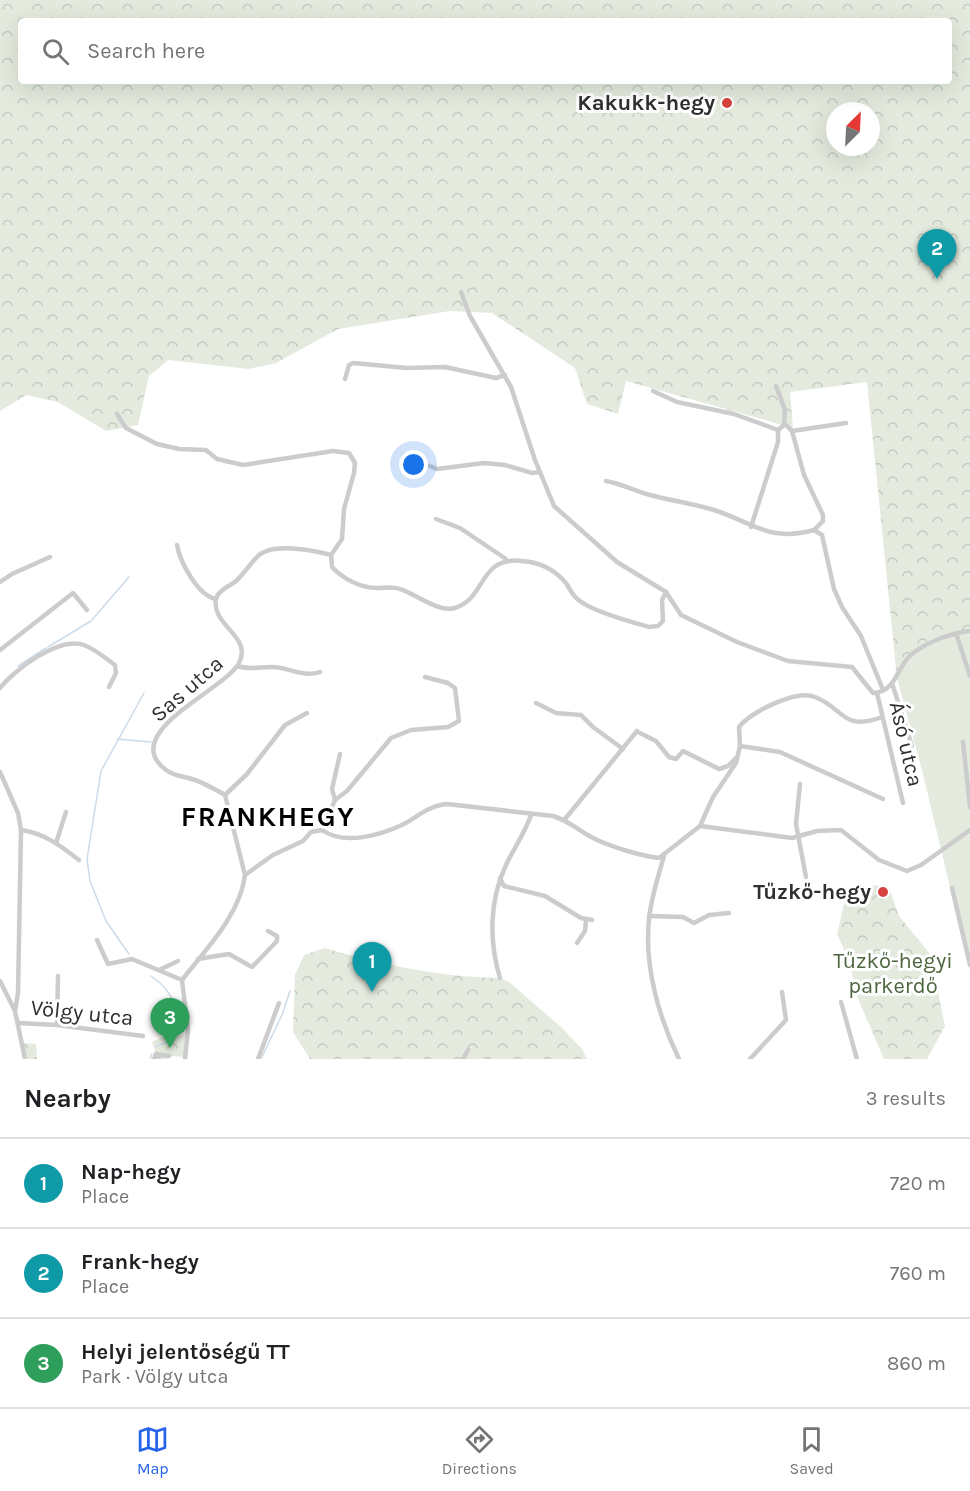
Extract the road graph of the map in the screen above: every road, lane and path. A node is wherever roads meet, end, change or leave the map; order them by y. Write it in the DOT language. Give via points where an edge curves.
graph roads {
  1 [pos="461,292"];
  2 [pos="506,375"];
  3 [pos="345,379"];
  4 [pos="776,386"];
  5 [pos="653,391"];
  6 [pos="117,414"];
  7 [pos="846,423"];
  8 [pos="784,425"];
  9 [pos="778,430"];
  10 [pos="792,431"];
  11 [pos="404,456"];
  12 [pos="540,472"];
  13 [pos="606,481"];
  14 [pos="436,519"];
  15 [pos="751,527"];
  16 [pos="814,530"];
  17 [pos="177,545"];
  18 [pos="331,555"];
  19 [pos="50,557"];
  20 [pos="507,560"];
  21 [pos="0,582"];
  22 [pos="666,592"];
  23 [pos="216,599"];
  24 [pos="87,610"];
  25 [pos="970,631"];
  26 [pos="956,633"];
  27 [pos="0,650"];
  28 [pos="237,666"];
  29 [pos="320,672"];
  30 [pos="970,676"];
  31 [pos="424,677"];
  32 [pos="892,683"];
  33 [pos="109,687"];
  34 [pos="0,688"];
  35 [pos="883,690"];
  36 [pos="877,693"];
  37 [pos="536,703"];
  38 [pos="306,713"];
  39 [pos="882,717"];
  40 [pos="963,742"];
  41 [pos="740,746"];
  42 [pos="912,746"];
  43 [pos="622,749"];
  44 [pos="340,754"];
  45 [pos="737,757"];
  46 [pos="0,772"];
  47 [pos="800,784"];
  48 [pos="225,795"];
  49 [pos="884,799"];
  50 [pos="335,800"];
  51 [pos="903,803"];
  52 [pos="970,807"];
  53 [pos="66,812"];
  54 [pos="531,815"];
  55 [pos="565,819"];
  56 [pos="700,826"];
  57 [pos="21,830"];
  58 [pos="322,830"];
  59 [pos="970,830"];
  60 [pos="797,837"];
  61 [pos="56,843"];
  62 [pos="664,856"];
  63 [pos="79,860"];
  64 [pos="245,875"];
  65 [pos="806,877"];
  66 [pos="500,878"];
  67 [pos="952,888"];
  68 [pos="729,914"];
  69 [pos="649,916"];
  70 [pos="268,931"];
  71 [pos="97,940"];
  72 [pos="577,943"];
  73 [pos="198,959"];
  74 [pos="178,961"];
  75 [pos="970,965"];
  76 [pos="159,970"];
  77 [pos="58,976"];
  78 [pos="500,978"];
  79 [pos="182,980"];
  80 [pos="0,981"];
  81 [pos="782,992"];
  82 [pos="841,1002"];
  83 [pos="279,1003"];
  84 [pos="15,1011"];
  85 [pos="18,1023"];
  86 [pos="57,1025"];
  87 [pos="143,1036"];
  88 [pos="468,1050"];
  89 [pos="169,1056"];
  90 [pos="155,1057"];
  91 [pos="25,1059"];
  92 [pos="185,1059"];
  93 [pos="258,1059"];
  94 [pos="463,1059"];
  95 [pos="679,1059"];
  96 [pos="750,1059"];
  97 [pos="856,1059"];
  1 -- 2 [label="street" via="470,316"];
  2 -- 3 [label="street" via="496,378 445,367 352,363"];
  2 -- 12 [label="street"];
  4 -- 8 [label="street" via="785,410"];
  5 -- 9 [label="street" via="677,402 734,414"];
  6 -- 18 [label="street" via="126,428 158,445 206,450 217,459 243,465 333,451 349,453 355,463 354,473 344,509 342,539"];
  7 -- 10 [label="street"];
  8 -- 9 [label="street"];
  8 -- 10 [label="street"];
  9 -- 15 [label="street"];
  10 -- 16 [label="street" via="804,476 823,515 823,521"];
  11 -- 12 [label="street" via="437,469 484,463"];
  12 -- 22 [label="street" via="552,502 562,514 619,563"];
  13 -- 15 [label="street" via="714,510"];
  14 -- 20 [label="street" via="460,528"];
  15 -- 16 [label="street" via="794,534"];
  16 -- 35 [label="street" via="822,535 828,569 842,607 861,636"];
  17 -- 23 [label="street" via="178,554 199,588"];
  18 -- 20 [label="street" via="333,567 346,578 369,587 401,589 445,609 466,601 491,569"];
  18 -- 23 [label="street" via="266,550"];
  19 -- 21 [label="street"];
  20 -- 22 [label="street" via="546,567 586,605 649,627 663,621 662,600"];
  22 -- 36 [label="street" via="681,615 736,642 788,662 852,667 867,688"];
  23 -- 28 [label="street, Sas utca" via="221,621 241,645"];
  24 -- 27 [label="street" via="73,593"];
  25 -- 26 [label="street"];
  26 -- 30 [label="street"];
  26 -- 32 [label="street" via="909,656"];
  28 -- 29 [label="street" via="272,667 304,674"];
  28 -- 48 [label="street, Sas utca" via="162,728 152,747 167,771"];
  31 -- 50 [label="street" via="448,682 455,688 459,721 448,727 411,730 391,738"];
  32 -- 35 [label="street"];
  32 -- 42 [label="street"];
  33 -- 34 [label="street" via="117,668 82,644 73,644 29,662"];
  35 -- 36 [label="street"];
  36 -- 39 [label="street, Ásó utca"];
  37 -- 43 [label="street" via="556,713 581,715"];
  38 -- 48 [label="street" via="285,725 248,774"];
  39 -- 41 [label="street" via="850,720 814,696 801,695 778,702 743,723 738,734"];
  39 -- 51 [label="street, Ásó utca"];
  40 -- 52 [label="street"];
  41 -- 45 [label="street"];
  41 -- 49 [label="street" via="780,752"];
  43 -- 45 [label="street" via="639,732 676,759 683,751 719,769"];
  43 -- 55 [label="street"];
  44 -- 50 [label="street" via="332,789"];
  45 -- 56 [label="street"];
  46 -- 57 [label="street"];
  47 -- 60 [label="street"];
  48 -- 64 [label="street"];
  50 -- 58 [label="street"];
  53 -- 61 [label="street"];
  54 -- 55 [label="street"];
  54 -- 58 [label="street" via="437,806 402,825 366,836 338,837"];
  54 -- 66 [label="street"];
  55 -- 62 [label="street" via="595,838 645,856"];
  56 -- 60 [label="street"];
  56 -- 62 [label="street"];
  57 -- 61 [label="street"];
  57 -- 84 [label="street"];
  58 -- 64 [label="street" via="311,832 303,841 273,855"];
  59 -- 60 [label="street" via="915,868 904,871 879,860 841,830"];
  60 -- 65 [label="street"];
  61 -- 63 [label="street"];
  62 -- 69 [label="street"];
  64 -- 73 [label="street" via="241,895"];
  66 -- 72 [label="street" via="504,886 545,896 589,920"];
  66 -- 78 [label="street" via="492,915 494,957"];
  67 -- 75 [label="street"];
  68 -- 69 [label="street" via="709,915 694,923 683,917"];
  69 -- 95 [label="street" via="658,1001"];
  70 -- 73 [label="street" via="277,936 277,941 252,967 230,954"];
  71 -- 76 [label="street" via="108,964 132,959"];
  73 -- 79 [label="street"];
  74 -- 76 [label="street"];
  76 -- 79 [label="street"];
  77 -- 86 [label="street"];
  79 -- 92 [label="street" via="188,1030"];
  80 -- 84 [label="street"];
  81 -- 96 [label="street" via="786,1020"];
  82 -- 97 [label="street"];
  83 -- 93 [label="street"];
  84 -- 85 [label="street"];
  85 -- 86 [label="street, Völgy utca"];
  85 -- 91 [label="street"];
  86 -- 87 [label="street, Völgy utca"];
  88 -- 94 [label="street"];
  89 -- 90 [label="street, Völgy utca"];
}
